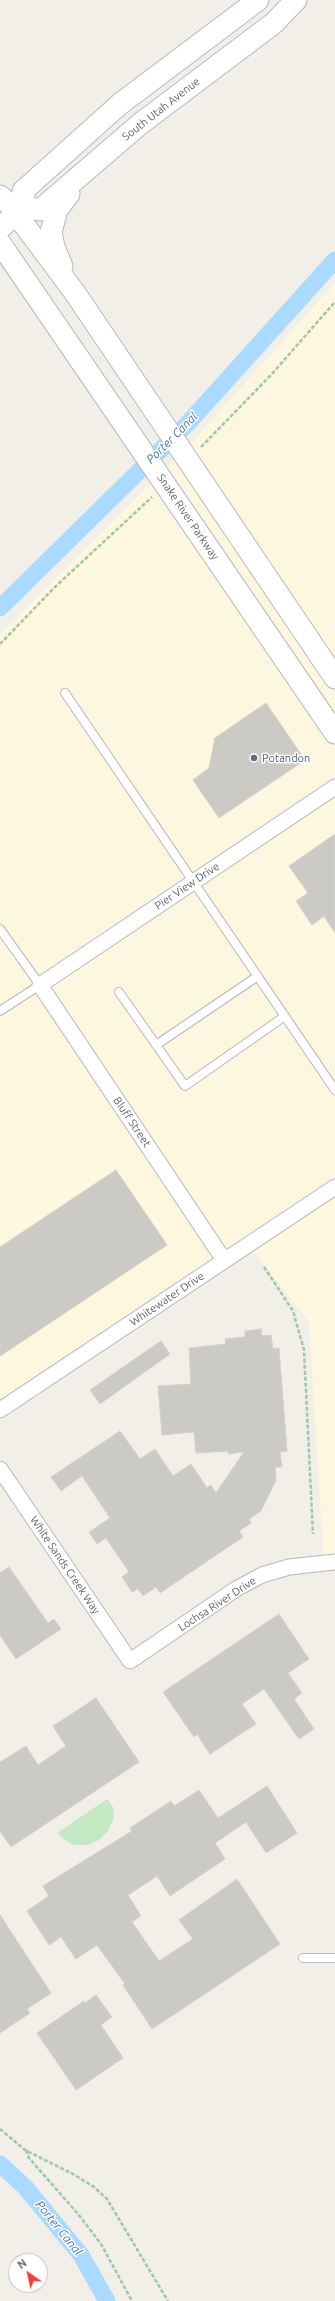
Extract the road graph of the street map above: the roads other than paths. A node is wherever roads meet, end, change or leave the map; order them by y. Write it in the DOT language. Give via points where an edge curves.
graph roads {
  1 [pos="258,0"];
  2 [pos="296,0"];
  3 [pos="87,171"];
  4 [pos="0,196"];
  5 [pos="13,216"];
  6 [pos="0,243"];
  7 [pos="75,293"];
  8 [pos="335,678"];
  9 [pos="64,693"];
  10 [pos="335,733"];
  11 [pos="335,787"];
  12 [pos="193,882"];
  13 [pos="0,928"];
  14 [pos="258,976"];
  15 [pos="40,985"];
  16 [pos="119,992"];
  17 [pos="0,1011"];
  18 [pos="285,1016"];
  19 [pos="156,1045"];
  20 [pos="335,1090"];
  21 [pos="335,1187"];
  22 [pos="224,1260"];
  23 [pos="0,1410"];
  24 [pos="0,1469"];
  25 [pos="335,1562"];
  26 [pos="130,1661"];
  27 [pos="303,1958"];
  28 [pos="335,1958"];
  1 -- 5 [label="street" via="120,104 23,191"];
  2 -- 3 [label="street, South Utah Avenue" via="274,23 140,124"];
  3 -- 5 [label="street, South Utah Avenue" via="40,210"];
  3 -- 7 [label="street" via="57,210 51,232 54,247"];
  4 -- 5 [label="street"];
  5 -- 7 [label="street"];
  6 -- 10 [label="street, Snake River Parkway" via="142,448 157,485"];
  7 -- 8 [label="street" via="165,425 189,452"];
  9 -- 12 [label="lane"];
  11 -- 12 [label="street, Pier View Drive"];
  12 -- 14 [label="lane"];
  12 -- 15 [label="street, Pier View Drive"];
  13 -- 15 [label="lane"];
  14 -- 18 [label="lane"];
  14 -- 19 [label="lane"];
  15 -- 17 [label="lane"];
  15 -- 22 [label="street, Bluff Street"];
  16 -- 19 [label="lane"];
  18 -- 19 [label="lane" via="185,1086"];
  18 -- 20 [label="lane"];
  21 -- 22 [label="street, Whitewater Drive"];
  22 -- 23 [label="street, Whitewater Drive"];
  24 -- 26 [label="street, White Sands Creek Way"];
  25 -- 26 [label="street, Lochsa River Drive" via="289,1567 262,1575 236,1589"];
  27 -- 28 [label="lane"];
}
